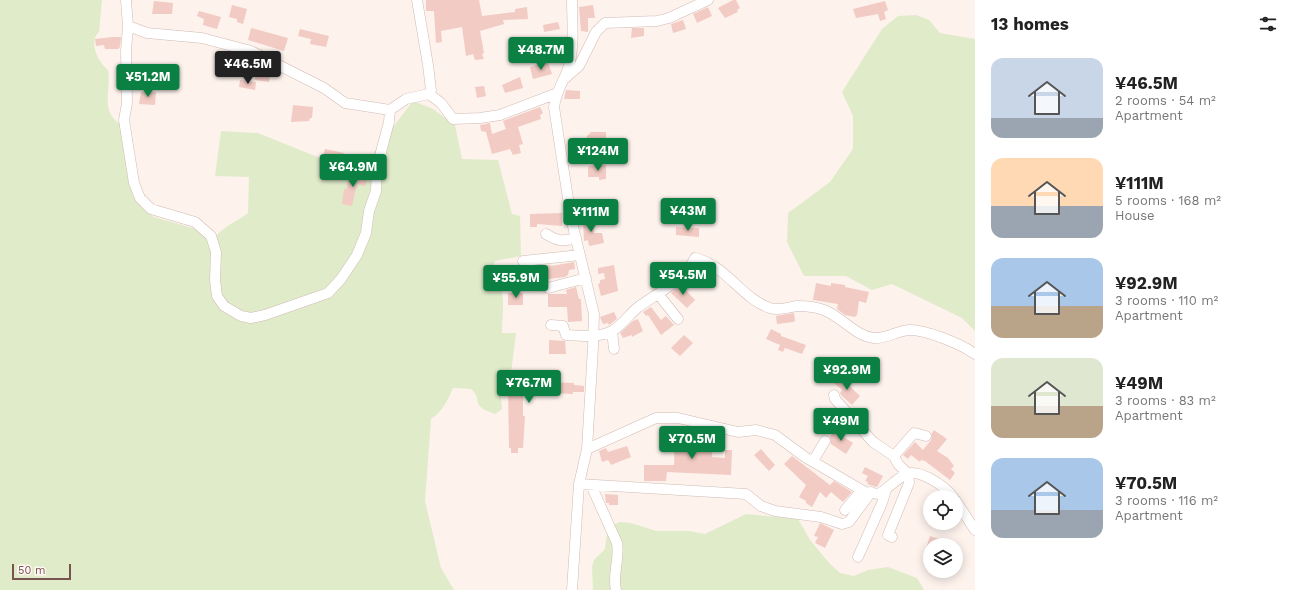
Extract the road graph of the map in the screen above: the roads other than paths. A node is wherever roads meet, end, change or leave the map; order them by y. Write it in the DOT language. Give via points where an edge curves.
graph roads {
  1 [pos="126,0"];
  2 [pos="417,0"];
  3 [pos="572,0"];
  4 [pos="708,0"];
  5 [pos="128,26"];
  6 [pos="562,80"];
  7 [pos="429,94"];
  8 [pos="555,94"];
  9 [pos="390,110"];
  10 [pos="592,210"];
  11 [pos="570,214"];
  12 [pos="546,234"];
  13 [pos="576,238"];
  14 [pos="580,255"];
  15 [pos="523,261"];
  16 [pos="586,278"];
  17 [pos="548,288"];
  18 [pos="658,294"];
  19 [pos="678,319"];
  20 [pos="551,325"];
  21 [pos="612,331"];
  22 [pos="594,336"];
  23 [pos="614,349"];
  24 [pos="975,354"];
  25 [pos="834,395"];
  26 [pos="926,436"];
  27 [pos="825,441"];
  28 [pos="587,450"];
  29 [pos="894,456"];
  30 [pos="813,461"];
  31 [pos="908,474"];
  32 [pos="579,484"];
  33 [pos="591,485"];
  34 [pos="886,490"];
  35 [pos="948,490"];
  36 [pos="866,491"];
  37 [pos="845,510"];
  38 [pos="963,512"];
  39 [pos="975,530"];
  40 [pos="892,537"];
  41 [pos="858,557"];
  42 [pos="572,590"];
  43 [pos="616,590"];
  1 -- 5 [label="street"];
  2 -- 7 [label="street" via="428,65"];
  3 -- 6 [label="street" via="571,55"];
  4 -- 6 [label="street" via="657,21 605,23 596,32 579,66"];
  5 -- 9 [label="street" via="147,33 202,38 251,51 324,88 345,103"];
  5 -- 9 [label="street" via="127,103 124,120 134,183 140,198 152,209 195,222 211,236 216,252 217,296 224,306 241,316 251,318 265,315 328,293 341,279 357,255 366,233"];
  6 -- 8 [label="street"];
  7 -- 8 [label="street" via="441,103 453,119 500,115"];
  7 -- 9 [label="street" via="406,99"];
  8 -- 11 [label="street" via="554,117"];
  10 -- 11 [label="street"];
  11 -- 13 [label="street"];
  12 -- 13 [label="street" via="565,242"];
  13 -- 14 [label="street"];
  14 -- 15 [label="street"];
  14 -- 16 [label="street"];
  16 -- 17 [label="street"];
  16 -- 22 [label="street" via="594,314"];
  18 -- 19 [label="street"];
  18 -- 21 [label="street" via="637,308"];
  18 -- 24 [label="street" via="672,284 695,258 721,271 754,299 771,309 798,306 826,310 862,335 884,338 909,330 929,334"];
  20 -- 22 [label="street" via="564,326 566,335"];
  21 -- 22 [label="street"];
  21 -- 23 [label="street"];
  22 -- 28 [label="street"];
  25 -- 29 [label="street" via="873,442"];
  26 -- 29 [label="street" via="914,433"];
  27 -- 30 [label="street"];
  28 -- 30 [label="street" via="656,418 678,418 738,432 756,430 775,435"];
  28 -- 32 [label="street"];
  29 -- 31 [label="street"];
  30 -- 36 [label="street"];
  31 -- 34 [label="street"];
  31 -- 35 [label="street" via="925,476"];
  31 -- 40 [label="street" via="909,483 888,535"];
  32 -- 33 [label="street"];
  32 -- 42 [label="street"];
  33 -- 36 [label="street" via="746,494 761,506 775,511 821,517 842,524 849,522"];
  33 -- 43 [label="street" via="617,543 614,577"];
  34 -- 36 [label="street" via="879,494"];
  34 -- 41 [label="street"];
  36 -- 37 [label="street"];
  38 -- 39 [label="street"];
}
